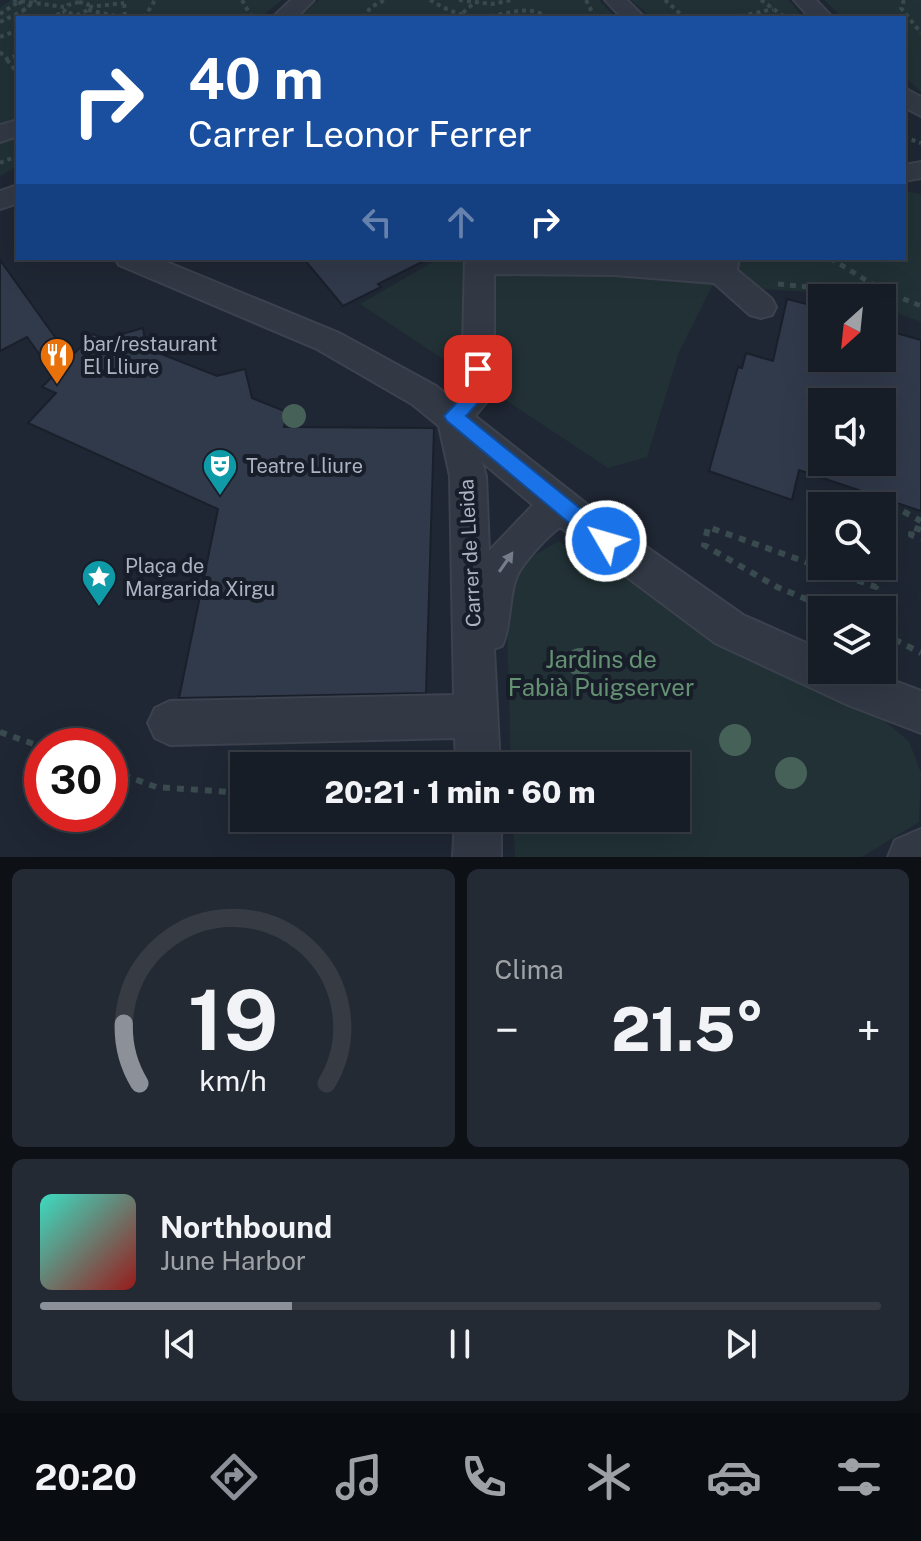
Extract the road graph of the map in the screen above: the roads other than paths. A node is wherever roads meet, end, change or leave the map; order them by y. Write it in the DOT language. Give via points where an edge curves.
graph roads {
  1 [pos="304,0"];
  2 [pos="615,0"];
  3 [pos="804,0"];
  4 [pos="285,16"];
  5 [pos="632,16"];
  6 [pos="820,16"];
  7 [pos="134,260"];
  8 [pos="479,261"];
  9 [pos="724,266"];
  10 [pos="761,307"];
  11 [pos="453,416"];
  12 [pos="561,506"];
  13 [pos="476,704"];
  14 [pos="921,712"];
  15 [pos="170,723"];
  16 [pos="478,752"];
  17 [pos="478,832"];
  18 [pos="921,852"];
  19 [pos="477,857"];
  20 [pos="912,857"];
  1 -- 4 [label="street"];
  2 -- 5 [label="street"];
  3 -- 6 [label="street"];
  7 -- 11 [label="street" via="328,341"];
  8 -- 9 [label="street"];
  8 -- 11 [label="street" via="478,393"];
  9 -- 10 [label="street"];
  11 -- 12 [label="street"];
  11 -- 13 [label="street, Carrer de Lleida" via="468,476"];
  13 -- 12 [label="street, Carrer de Lleida, one-way" via="499,568 537,523"];
  12 -- 14 [label="street" via="729,629"];
  13 -- 15 [label="street"];
  13 -- 16 [label="street, Carrer de Lleida"];
  17 -- 19 [label="street"];
  18 -- 20 [label="street"];
}
